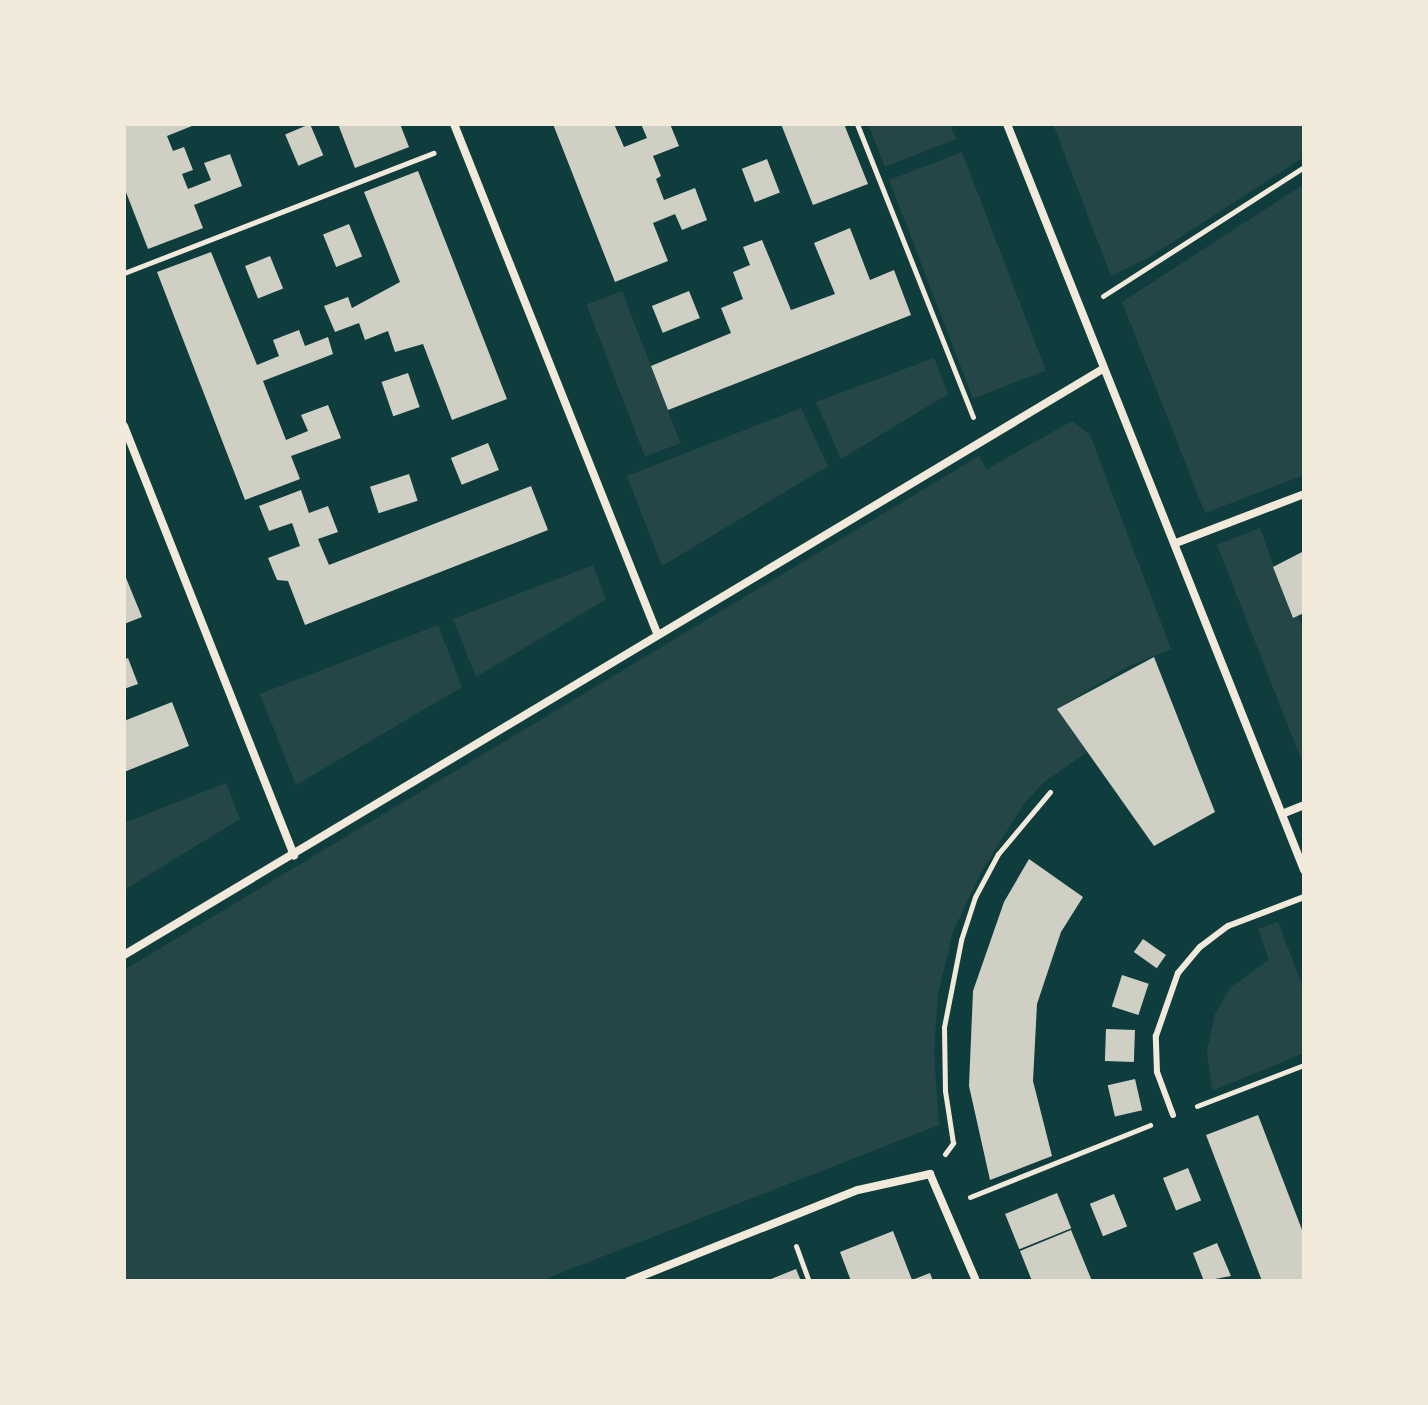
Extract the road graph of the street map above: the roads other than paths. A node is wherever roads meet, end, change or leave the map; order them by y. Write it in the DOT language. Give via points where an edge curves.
graph roads {
  1 [pos="454,124"];
  2 [pos="1007,124"];
  3 [pos="1101,370"];
  4 [pos="124,426"];
  5 [pos="1304,494"];
  6 [pos="1176,543"];
  7 [pos="657,633"];
  8 [pos="1304,805"];
  9 [pos="1282,814"];
  10 [pos="294,856"];
  11 [pos="1304,870"];
  12 [pos="1304,897"];
  13 [pos="124,955"];
  14 [pos="1173,1115"];
  15 [pos="629,1281"];
  16 [pos="976,1281"];
  1 -- 7 [label="street"];
  2 -- 3 [label="street"];
  3 -- 6 [label="street"];
  3 -- 7 [label="street"];
  4 -- 10 [label="street"];
  5 -- 6 [label="street"];
  6 -- 9 [label="street"];
  7 -- 10 [label="street"];
  8 -- 9 [label="street"];
  9 -- 11 [label="street"];
  10 -- 13 [label="street"];
  12 -- 14 [label="lane" via="1228,926 1178,973 1156,1036 1157,1072"];
  15 -- 16 [label="street" via="858,1190 930,1174"];
}
